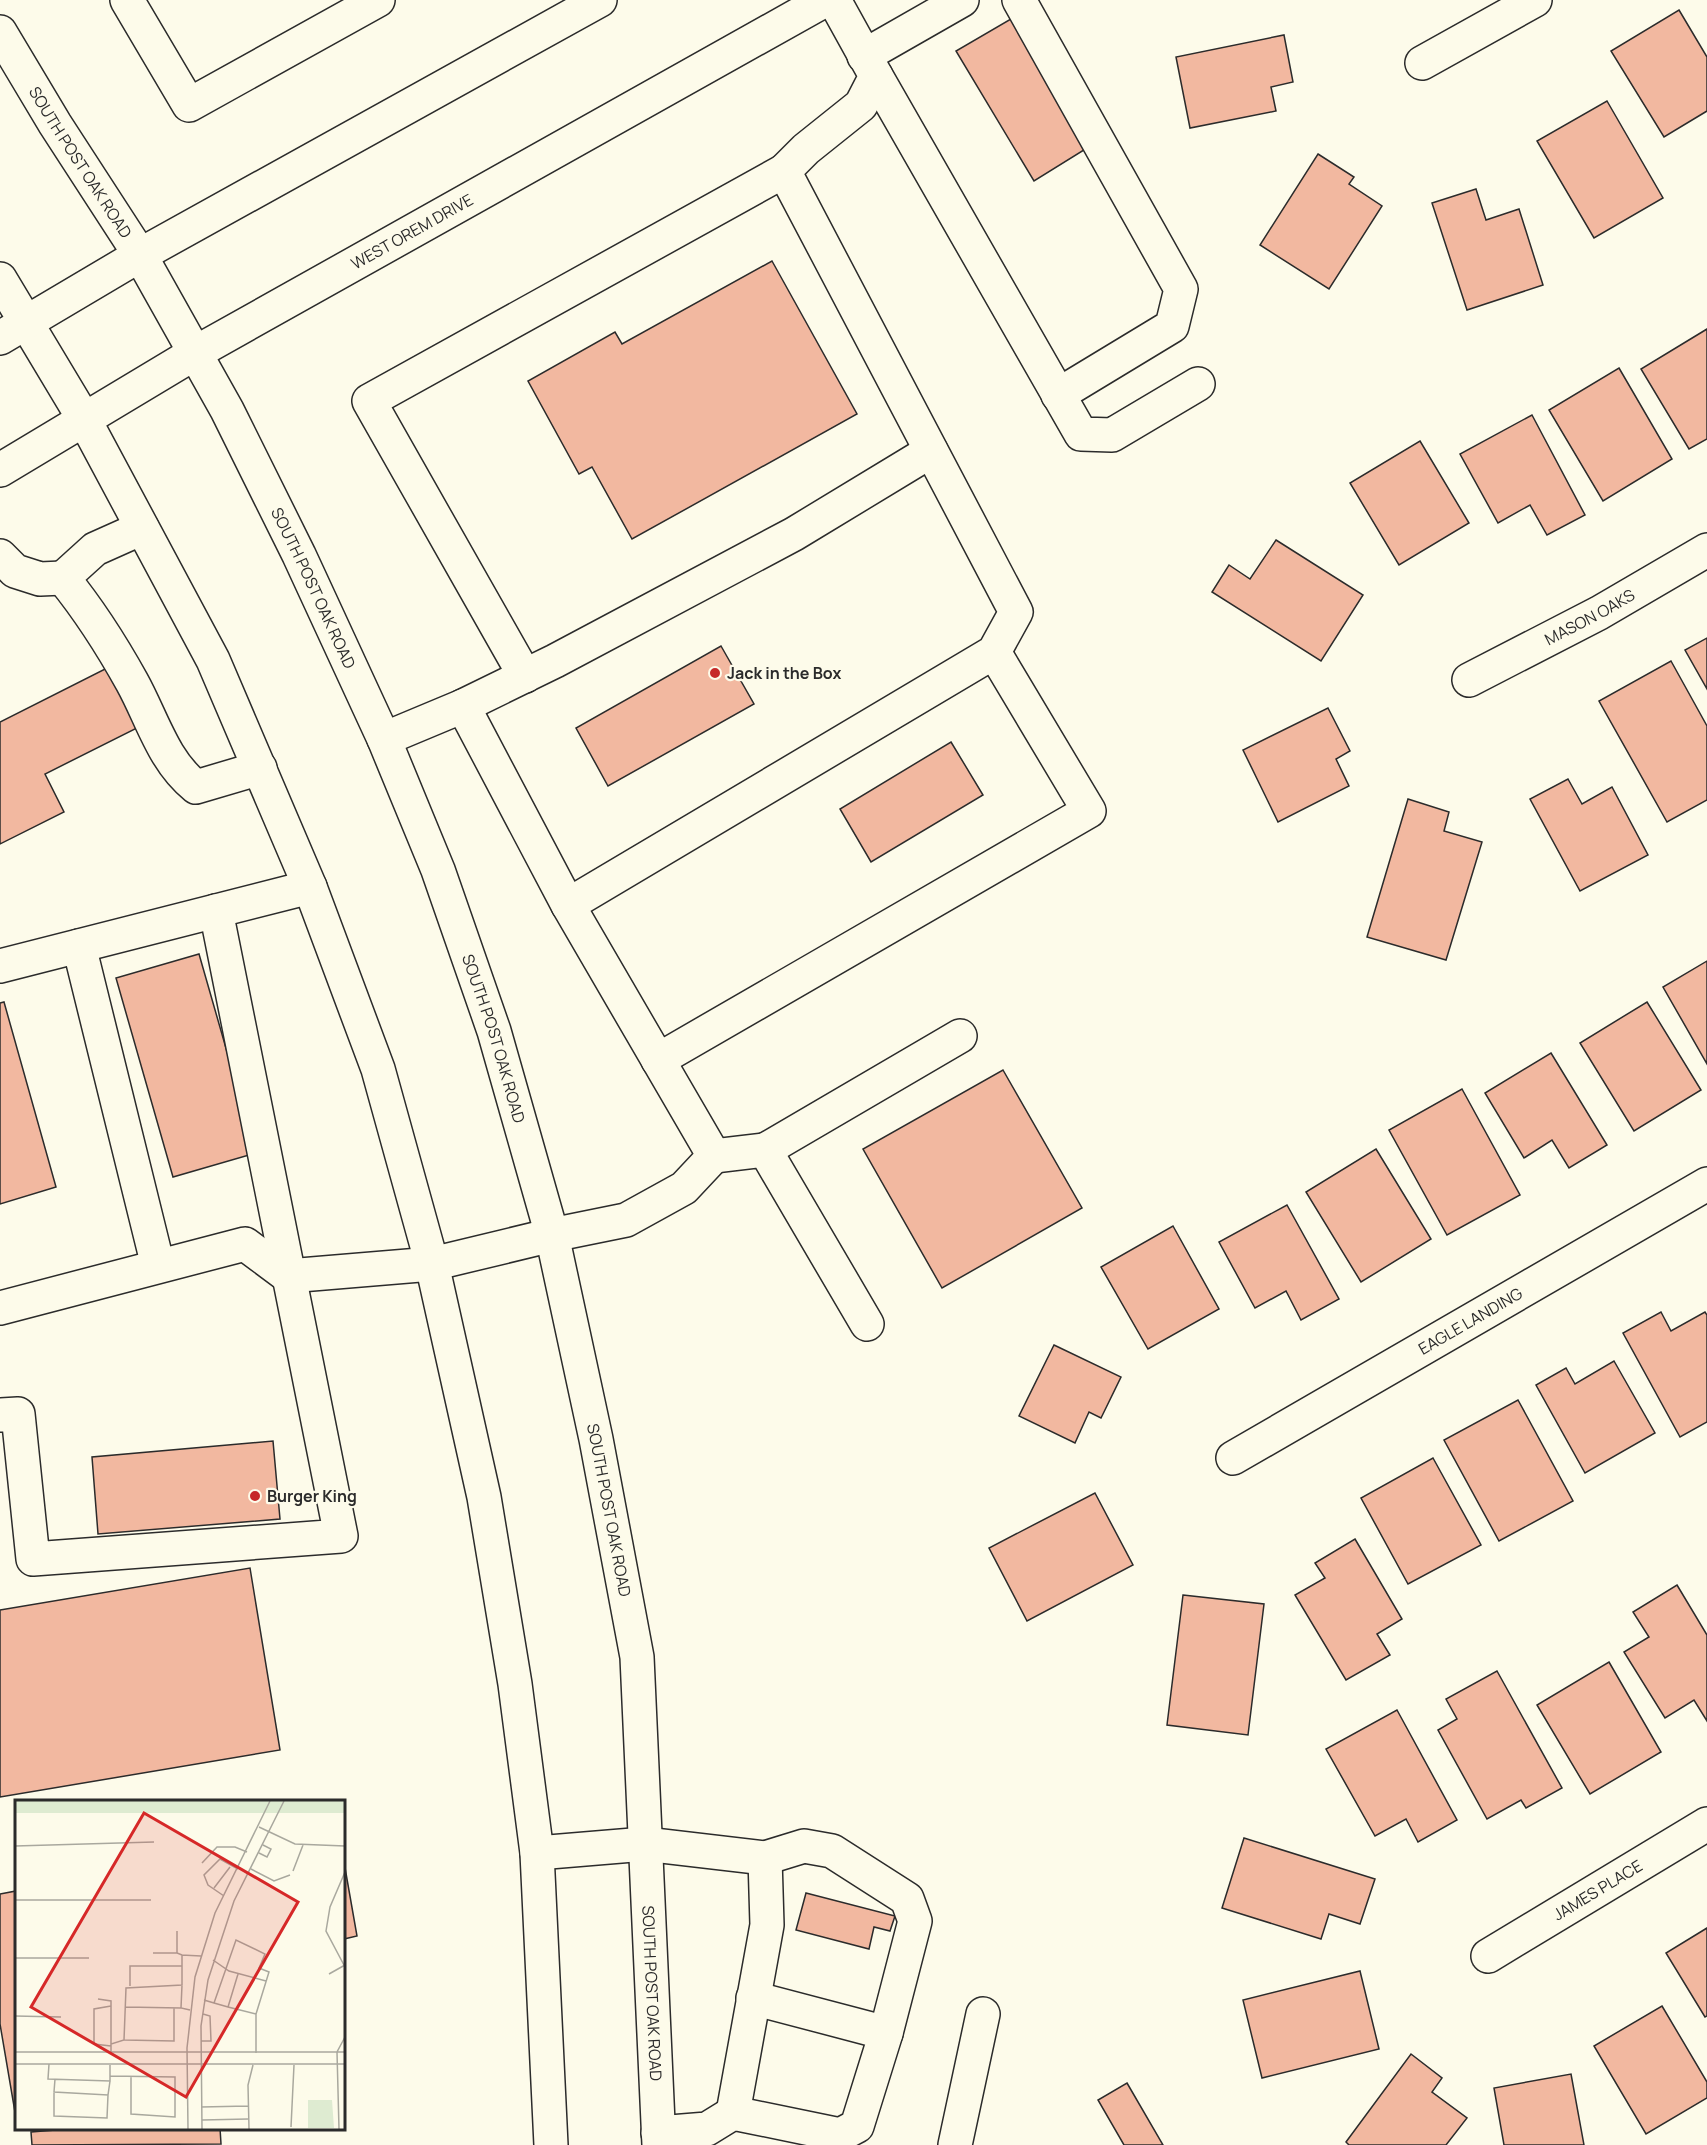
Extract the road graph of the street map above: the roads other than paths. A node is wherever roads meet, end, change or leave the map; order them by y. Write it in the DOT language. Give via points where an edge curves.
graph roads {
  1 [pos="127,0"];
  2 [pos="378,0"];
  3 [pos="600,0"];
  4 [pos="825,0"];
  5 [pos="834,0"];
  6 [pos="962,0"];
  7 [pos="1019,0"];
  8 [pos="1535,0"];
  9 [pos="0,32"];
  10 [pos="1422,63"];
  11 [pos="870,66"];
  12 [pos="784,171"];
  13 [pos="140,255"];
  14 [pos="0,279"];
  15 [pos="13,331"];
  16 [pos="195,353"];
  17 [pos="1198,384"];
  18 [pos="1058,395"];
  19 [pos="84,419"];
  20 [pos="931,450"];
  21 [pos="0,470"];
  22 [pos="142,528"];
  23 [pos="1707,550"];
  24 [pos="0,556"];
  25 [pos="63,578"];
  26 [pos="994,652"];
  27 [pos="525,676"];
  28 [pos="1470,680"];
  29 [pos="463,706"];
  30 [pos="384,739"];
  31 [pos="260,768"];
  32 [pos="310,886"];
  33 [pos="568,905"];
  34 [pos="216,910"];
  35 [pos="79,946"];
  36 [pos="0,966"];
  37 [pos="960,1036"];
  38 [pos="658,1060"];
  39 [pos="765,1150"];
  40 [pos="714,1156"];
  41 [pos="1707,1184"];
  42 [pos="552,1235"];
  43 [pos="432,1264"];
  44 [pos="158,1266"];
  45 [pos="288,1276"];
  46 [pos="0,1308"];
  47 [pos="867,1324"];
  48 [pos="0,1415"];
  49 [pos="1233,1458"];
  50 [pos="1707,1824"];
  51 [pos="645,1844"];
  52 [pos="537,1853"];
  53 [pos="765,1858"];
  54 [pos="1488,1956"];
  55 [pos="753,1998"];
  56 [pos="983,2014"];
  57 [pos="886,2033"];
  58 [pos="733,2113"];
  59 [pos="658,2139"];
  60 [pos="551,2145"];
  61 [pos="955,2145"];
  1 -- 2 [label="main road" via="189,105"];
  3 -- 13 [label="main road"];
  4 -- 16 [label="main road, WEST OREM DRIVE"];
  5 -- 11 [label="main road"];
  6 -- 11 [label="main road"];
  7 -- 18 [label="main road" via="1181,289 1172,326"];
  8 -- 10 [label="main road"];
  9 -- 13 [label="main road, SOUTH POST OAK ROAD"];
  11 -- 12 [label="main road" via="861,105"];
  11 -- 18 [label="main road"];
  12 -- 20 [label="main road"];
  12 -- 27 [label="main road" via="369,401"];
  13 -- 15 [label="main road"];
  13 -- 16 [label="main road, SOUTH POST OAK ROAD"];
  14 -- 15 [label="main road"];
  15 -- 19 [label="main road"];
  16 -- 19 [label="main road, WEST OREM DRIVE"];
  16 -- 30 [label="main road, SOUTH POST OAK ROAD" via="299,555"];
  17 -- 18 [label="main road" via="1112,435 1081,434"];
  19 -- 21 [label="main road, WEST OREM DRIVE"];
  19 -- 22 [label="main road"];
  20 -- 26 [label="main road" via="1016,612"];
  20 -- 27 [label="main road" via="794,534"];
  22 -- 25 [label="main road" via="95,549"];
  22 -- 31 [label="main road" via="213,660"];
  23 -- 28 [label="main road, MASON OAKS" via="1599,613"];
  24 -- 25 [label="main road" via="15,571 40,579"];
  25 -- 31 [label="main road" via="132,681 171,762 186,779 196,787"];
  26 -- 33 [label="main road"];
  26 -- 38 [label="main road" via="1089,811"];
  27 -- 29 [label="main road"];
  29 -- 30 [label="main road"];
  29 -- 33 [label="main road"];
  30 -- 42 [label="main road, SOUTH POST OAK ROAD" via="438,870 494,1031"];
  31 -- 32 [label="main road"];
  32 -- 34 [label="main road"];
  32 -- 43 [label="main road" via="378,1069"];
  33 -- 38 [label="main road"];
  34 -- 35 [label="main road"];
  34 -- 45 [label="main road"];
  35 -- 36 [label="main road"];
  35 -- 44 [label="main road"];
  37 -- 39 [label="main road"];
  38 -- 40 [label="main road"];
  39 -- 40 [label="main road"];
  39 -- 47 [label="main road"];
  40 -- 42 [label="main road" via="684,1188 627,1220"];
  41 -- 49 [label="main road, EAGLE LANDING"];
  42 -- 43 [label="main road"];
  42 -- 51 [label="main road, SOUTH POST OAK ROAD" via="638,1657"];
  43 -- 45 [label="main road"];
  43 -- 52 [label="main road" via="484,1497 515,1684"];
  44 -- 45 [label="main road" via="245,1244"];
  44 -- 46 [label="main road"];
  45 -- 48 [label="main road" via="341,1536 33,1559 18,1414"];
  50 -- 54 [label="main road, JAMES PLACE"];
  51 -- 52 [label="main road"];
  51 -- 53 [label="main road"];
  51 -- 59 [label="main road, SOUTH POST OAK ROAD"];
  52 -- 60 [label="main road"];
  53 -- 55 [label="main road" via="767,1925"];
  53 -- 57 [label="main road" via="804,1846 832,1851 907,1899 915,1921"];
  55 -- 57 [label="main road"];
  55 -- 58 [label="main road"];
  56 -- 61 [label="main road"];
  57 -- 58 [label="main road" via="857,2126 840,2135"];
  58 -- 59 [label="main road" via="707,2129"];
}
